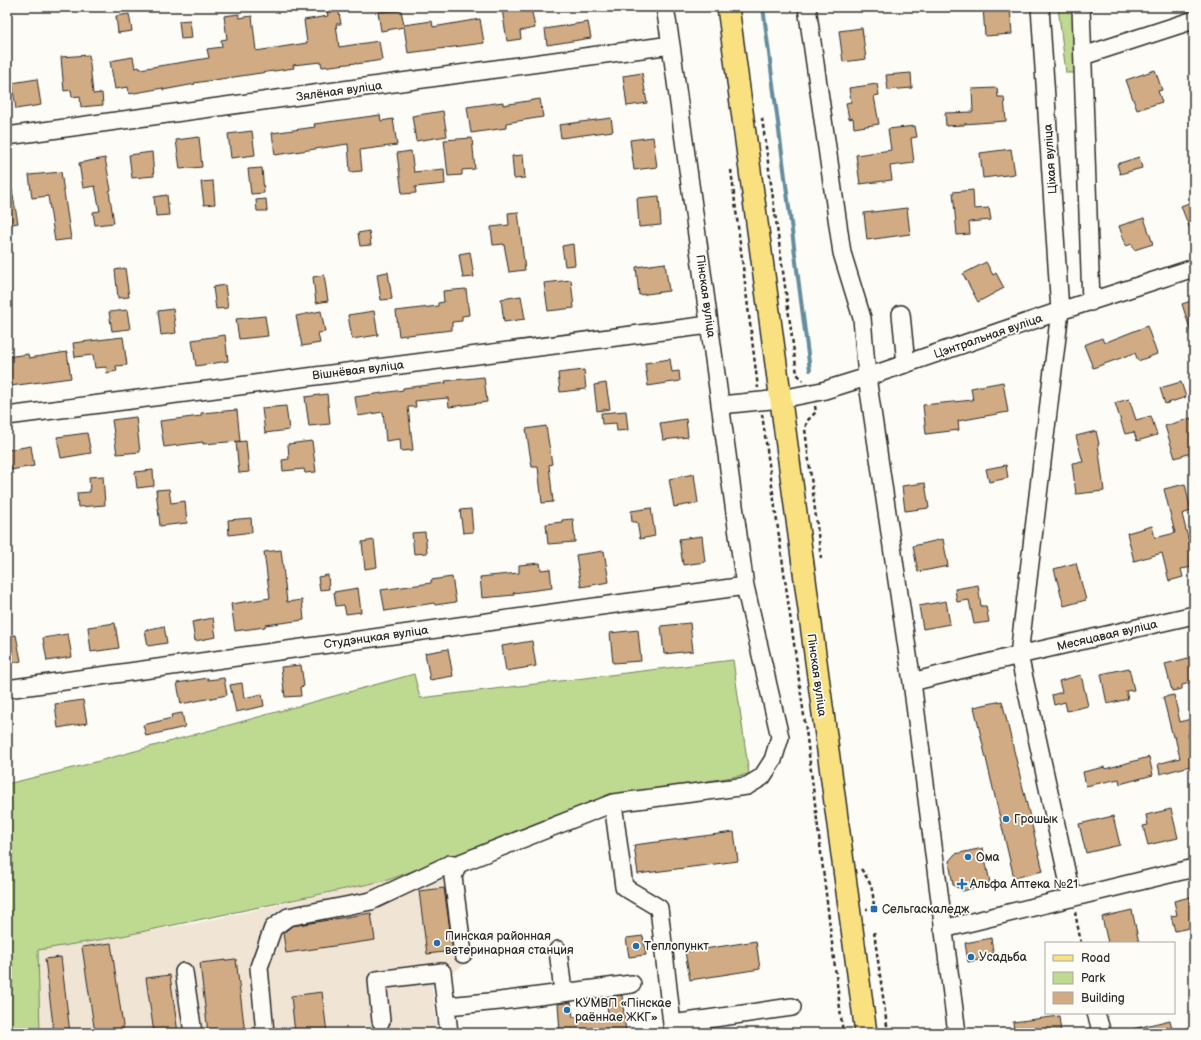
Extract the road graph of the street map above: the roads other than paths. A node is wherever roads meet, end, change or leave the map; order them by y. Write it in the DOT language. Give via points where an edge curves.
graph roads {
  1 [pos="665,7"];
  2 [pos="728,7"];
  3 [pos="807,7"];
  4 [pos="1040,7"];
  5 [pos="1081,7"];
  6 [pos="1194,20"];
  7 [pos="671,45"];
  8 [pos="1083,56"];
  9 [pos="7,136"];
  10 [pos="1194,268"];
  11 [pos="1091,302"];
  12 [pos="1060,311"];
  13 [pos="901,314"];
  14 [pos="709,324"];
  15 [pos="906,364"];
  16 [pos="867,377"];
  17 [pos="781,399"];
  18 [pos="720,405"];
  19 [pos="7,416"];
  20 [pos="745,586"];
  21 [pos="1194,616"];
  22 [pos="1019,655"];
  23 [pos="912,682"];
  24 [pos="7,688"];
  25 [pos="613,803"];
  26 [pos="458,864"];
  27 [pos="1194,868"];
  28 [pos="1072,898"];
  29 [pos="943,929"];
  30 [pos="558,950"];
  31 [pos="463,954"];
  32 [pos="184,972"];
  33 [pos="632,984"];
  34 [pos="563,992"];
  35 [pos="447,1006"];
  36 [pos="792,1007"];
  37 [pos="1096,1014"];
  38 [pos="381,1021"];
  39 [pos="672,1028"];
  40 [pos="193,1033"];
  41 [pos="265,1033"];
  42 [pos="449,1033"];
  43 [pos="866,1033"];
  44 [pos="957,1033"];
  45 [pos="1102,1033"];
  1 -- 7 [label="street, Пінская вуліца"];
  2 -- 17 [label="main road, Пінская вуліца"];
  3 -- 16 [label="street" via="842,253 862,318"];
  4 -- 12 [label="street, Ціхая вуліца"];
  5 -- 8 [label="street"];
  6 -- 8 [label="street"];
  7 -- 9 [label="street, Зялёная вуліца"];
  7 -- 14 [label="street, Пінская вуліца"];
  8 -- 11 [label="street"];
  10 -- 11 [label="street, Цэнтральная вуліца"];
  11 -- 12 [label="street, Цэнтральная вуліца"];
  12 -- 15 [label="street, Цэнтральная вуліца"];
  12 -- 22 [label="street, Ціхая вуліца"];
  13 -- 15 [label="street"];
  14 -- 18 [label="street, Пінская вуліца"];
  14 -- 19 [label="street, Вішнёвая вуліца"];
  15 -- 16 [label="street, Цэнтральная вуліца"];
  16 -- 17 [label="street, Цэнтральная вуліца"];
  16 -- 23 [label="street"];
  17 -- 18 [label="street, Цэнтральная вуліца"];
  17 -- 43 [label="main road, Пінская вуліца"];
  18 -- 20 [label="street, Пінская вуліца"];
  20 -- 24 [label="street, Студэнцкая вуліца"];
  20 -- 25 [label="street, Пінская вуліца" via="780,737 773,760 762,777 747,786"];
  21 -- 22 [label="street, Месяцавая вуліца"];
  22 -- 23 [label="street, Месяцавая вуліца"];
  22 -- 28 [label="street, Ціхая вуліца"];
  23 -- 29 [label="street"];
  25 -- 26 [label="street"];
  25 -- 39 [label="street" via="624,887 660,908"];
  26 -- 31 [label="street" via="453,877"];
  26 -- 41 [label="street" via="450,864 371,901 288,917 273,928 259,967"];
  27 -- 28 [label="street"];
  28 -- 29 [label="street"];
  29 -- 44 [label="street"];
  30 -- 34 [label="street"];
  32 -- 40 [label="street"];
  33 -- 34 [label="street"];
  34 -- 35 [label="street"];
  35 -- 38 [label="street" via="442,972 378,980"];
  35 -- 42 [label="street"];
  36 -- 39 [label="street"];
  37 -- 45 [label="street"];
}
